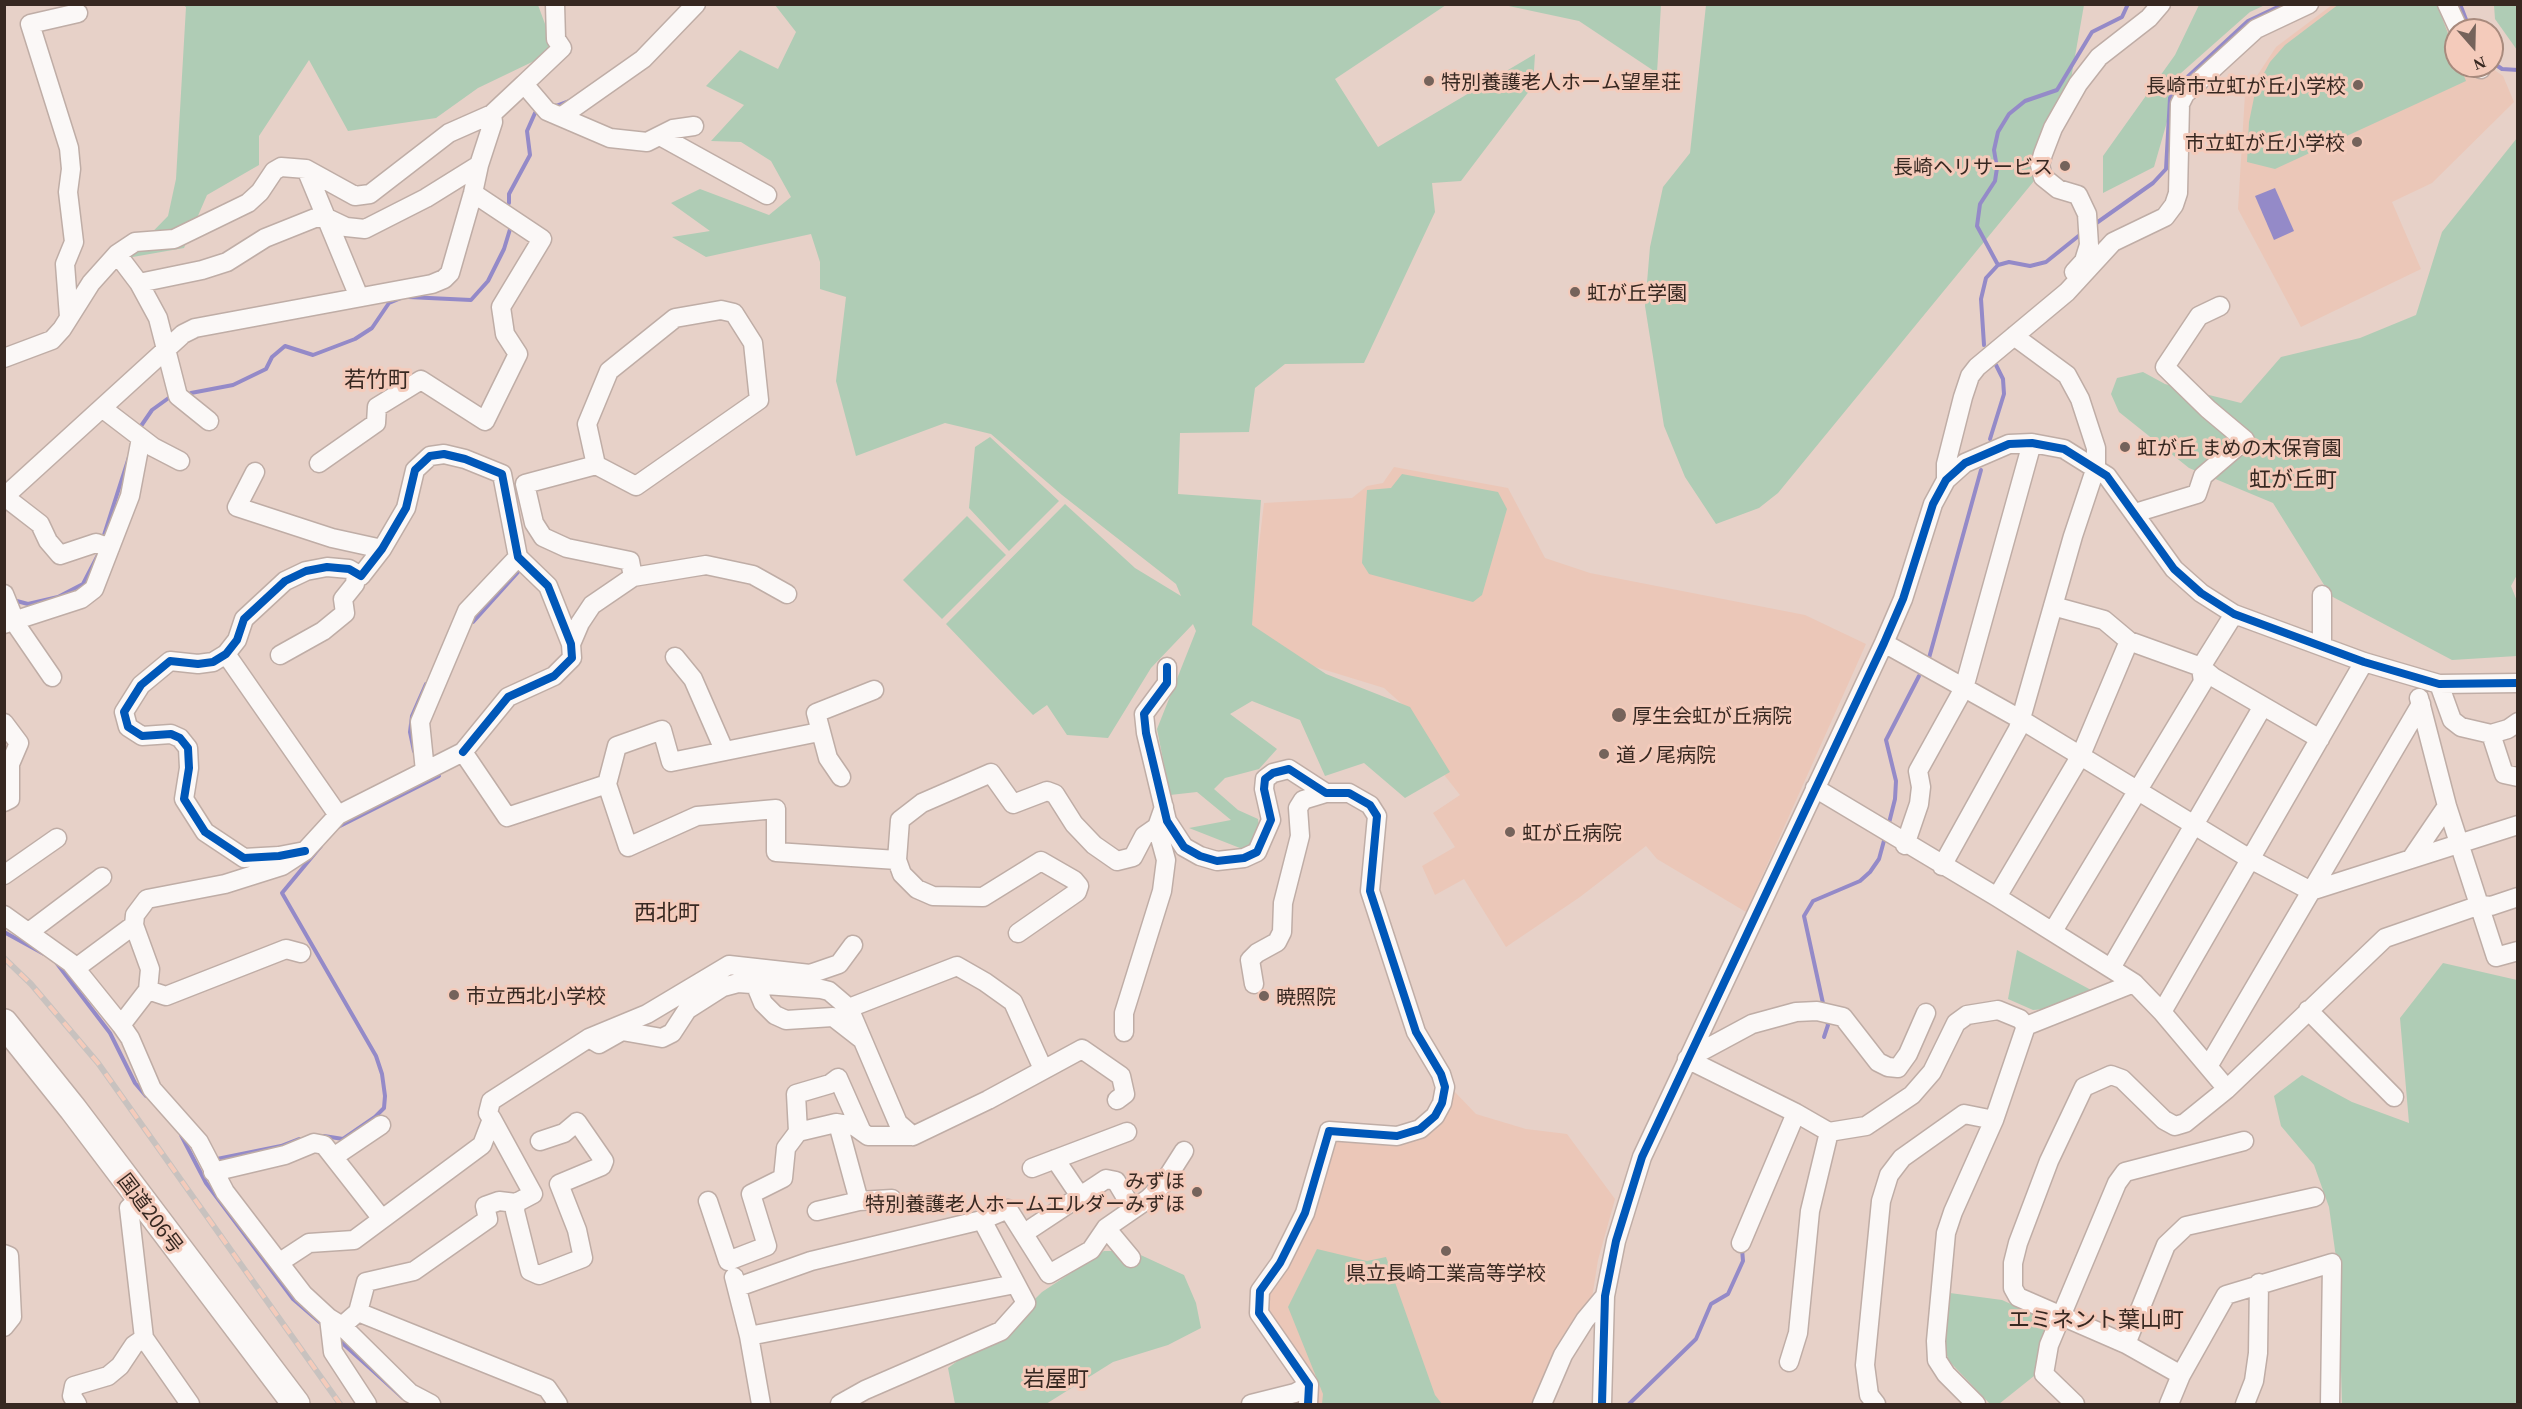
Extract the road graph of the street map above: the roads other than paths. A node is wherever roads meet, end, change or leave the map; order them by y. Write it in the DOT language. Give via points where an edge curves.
graph roads {
  1 [pos="555,4"];
  2 [pos="696,4"];
  3 [pos="2161,4"];
  4 [pos="2309,4"];
  5 [pos="2447,4"];
  6 [pos="78,14"];
  7 [pos="2453,18"];
  8 [pos="524,84"];
  9 [pos="492,114"];
  10 [pos="562,116"];
  11 [pos="694,126"];
  12 [pos="662,136"];
  13 [pos="479,165"];
  14 [pos="306,169"];
  15 [pos="473,193"];
  16 [pos="767,195"];
  17 [pos="327,218"];
  18 [pos="117,254"];
  19 [pos="139,283"];
  20 [pos="2067,292"];
  21 [pos="359,297"];
  22 [pos="2220,306"];
  23 [pos="69,317"];
  24 [pos="2014,336"];
  25 [pos="165,351"];
  26 [pos="4,358"];
  27 [pos="102,408"];
  28 [pos="210,421"];
  29 [pos="141,438"];
  30 [pos="2032,443"];
  31 [pos="180,461"];
  32 [pos="319,463"];
  33 [pos="596,465"];
  34 [pos="2096,467"];
  35 [pos="255,472"];
  36 [pos="1946,480"];
  37 [pos="5,497"];
  38 [pos="2134,513"];
  39 [pos="110,548"];
  40 [pos="382,549"];
  41 [pos="518,557"];
  42 [pos="356,573"];
  43 [pos="633,577"];
  44 [pos="4,594"];
  45 [pos="787,594"];
  46 [pos="2322,595"];
  47 [pos="2053,606"];
  48 [pos="2234,614"];
  49 [pos="9,622"];
  50 [pos="2129,641"];
  51 [pos="1884,643"];
  52 [pos="571,644"];
  53 [pos="2322,646"];
  54 [pos="226,654"];
  55 [pos="280,655"];
  56 [pos="675,657"];
  57 [pos="2364,662"];
  58 [pos="2201,667"];
  59 [pos="1167,668"];
  60 [pos="52,677"];
  61 [pos="2414,678"];
  62 [pos="2517,683"];
  63 [pos="2439,684"];
  64 [pos="1964,688"];
  65 [pos="874,690"];
  66 [pos="2421,704"];
  67 [pos="2263,706"];
  68 [pos="2020,719"];
  69 [pos="2517,722"];
  70 [pos="4,723"];
  71 [pos="819,732"];
  72 [pos="2491,734"];
  73 [pos="2320,739"];
  74 [pos="724,750"];
  75 [pos="463,752"];
  76 [pos="2081,755"];
  77 [pos="425,771"];
  78 [pos="841,777"];
  79 [pos="2517,777"];
  80 [pos="607,784"];
  81 [pos="1815,788"];
  82 [pos="2138,791"];
  83 [pos="1326,793"];
  84 [pos="4,802"];
  85 [pos="2448,806"];
  86 [pos="1164,807"];
  87 [pos="338,815"];
  88 [pos="2192,824"];
  89 [pos="2517,825"];
  90 [pos="1157,827"];
  91 [pos="1893,836"];
  92 [pos="57,838"];
  93 [pos="2460,843"];
  94 [pos="304,851"];
  95 [pos="2250,859"];
  96 [pos="2411,859"];
  97 [pos="897,860"];
  98 [pos="1942,866"];
  99 [pos="4,874"];
  100 [pos="102,877"];
  101 [pos="2311,891"];
  102 [pos="1997,897"];
  103 [pos="2517,897"];
  104 [pos="2480,905"];
  105 [pos="4,915"];
  106 [pos="134,925"];
  107 [pos="2052,931"];
  108 [pos="29,932"];
  109 [pos="1018,933"];
  110 [pos="853,945"];
  111 [pos="2517,951"];
  112 [pos="301,953"];
  113 [pos="76,968"];
  114 [pos="2111,968"];
  115 [pos="2134,983"];
  116 [pos="1254,984"];
  117 [pos="756,986"];
  118 [pos="148,990"];
  119 [pos="849,1008"];
  120 [pos="2308,1010"];
  121 [pos="2163,1012"];
  122 [pos="1926,1013"];
  123 [pos="4,1023"];
  124 [pos="121,1025"];
  125 [pos="2026,1026"];
  126 [pos="1124,1032"];
  127 [pos="589,1038"];
  128 [pos="861,1039"];
  129 [pos="1687,1059"];
  130 [pos="2209,1065"];
  131 [pos="1043,1069"];
  132 [pos="2226,1089"];
  133 [pos="2394,1097"];
  134 [pos="1117,1100"];
  135 [pos="1797,1113"];
  136 [pos="492,1119"];
  137 [pos="1994,1120"];
  138 [pos="838,1124"];
  139 [pos="381,1125"];
  140 [pos="861,1130"];
  141 [pos="798,1132"];
  142 [pos="1127,1132"];
  143 [pos="1829,1132"];
  144 [pos="913,1136"];
  145 [pos="2244,1140"];
  146 [pos="540,1141"];
  147 [pos="1184,1151"];
  148 [pos="335,1156"];
  149 [pos="1055,1160"];
  150 [pos="1032,1168"];
  151 [pos="213,1172"];
  152 [pos="1080,1196"];
  153 [pos="2315,1197"];
  154 [pos="140,1199"];
  155 [pos="892,1199"];
  156 [pos="708,1201"];
  157 [pos="859,1201"];
  158 [pos="516,1203"];
  159 [pos="1132,1208"];
  160 [pos="817,1212"];
  161 [pos="382,1219"];
  162 [pos="982,1220"];
  163 [pos="1032,1228"];
  164 [pos="1106,1228"];
  165 [pos="1741,1244"];
  166 [pos="4,1254"];
  167 [pos="1131,1258"];
  168 [pos="728,1261"];
  169 [pos="280,1262"];
  170 [pos="2259,1283"];
  171 [pos="1015,1284"];
  172 [pos="738,1287"];
  173 [pos="1605,1296"];
  174 [pos="358,1312"];
  175 [pos="2060,1317"];
  176 [pos="334,1322"];
  177 [pos="4,1327"];
  178 [pos="749,1336"];
  179 [pos="144,1338"];
  180 [pos="2126,1344"];
  181 [pos="1789,1362"];
  182 [pos="2181,1375"];
  183 [pos="1309,1385"];
  184 [pos="77,1404"];
  185 [pos="190,1404"];
  186 [pos="296,1404"];
  187 [pos="367,1404"];
  188 [pos="431,1404"];
  189 [pos="558,1404"];
  190 [pos="761,1404"];
  191 [pos="840,1404"];
  192 [pos="1251,1404"];
  193 [pos="1308,1404"];
  194 [pos="1542,1404"];
  195 [pos="1602,1404"];
  196 [pos="1876,1404"];
  197 [pos="1976,1404"];
  198 [pos="2075,1404"];
  199 [pos="2169,1404"];
  200 [pos="2245,1404"];
  201 [pos="2330,1404"];
  1 -- 8 [label="street" via="556,39 562,48"];
  2 -- 10 [label="street" via="643,59"];
  3 -- 20 [label="street" via="2099,57 2078,84 2043,154 2043,177 2058,189 2078,195 2088,218 2090,245 2084,261 2066,282"];
  4 -- 20 [label="street" via="2256,29 2185,94 2180,104 2178,193 2174,205 2165,217 2113,242"];
  5 -- 7 [label="street"];
  6 -- 23 [label="street" via="30,24 69,148 68,192 74,242 65,264"];
  8 -- 9 [label="street"];
  8 -- 10 [label="street" via="547,111"];
  9 -- 13 [label="street"];
  9 -- 14 [label="street" via="449,133 370,194 349,194"];
  10 -- 12 [label="street" via="610,138 647,142"];
  11 -- 12 [label="street" via="673,129"];
  12 -- 16 [label="street"];
  13 -- 15 [label="street"];
  13 -- 17 [label="street" via="365,229 346,228"];
  14 -- 17 [label="street"];
  14 -- 18 [label="street" via="281,166 248,203 174,239 135,242"];
  15 -- 21 [label="street" via="450,273 444,279"];
  15 -- 32 [label="street" via="542,239 501,307 505,334 518,354 484,421 421,380 377,407 376,423"];
  17 -- 19 [label="street" via="315,218 265,238 227,262"];
  17 -- 21 [label="street"];
  18 -- 19 [label="street"];
  18 -- 23 [label="street" via="91,283"];
  19 -- 25 [label="street" via="158,318"];
  20 -- 24 [label="street"];
  21 -- 25 [label="street" via="195,328"];
  22 -- 38 [label="street" via="2199,316 2165,367 2245,440 2203,476 2197,494"];
  23 -- 26 [label="street" via="52,340"];
  24 -- 34 [label="street" via="2067,375 2080,399 2096,448"];
  24 -- 36 [label="street" via="1970,376 1946,464"];
  25 -- 27 [label="street"];
  25 -- 28 [label="street" via="178,396"];
  27 -- 29 [label="street"];
  27 -- 37 [label="street"];
  29 -- 31 [label="street"];
  29 -- 39 [label="street" via="129,496"];
  30 -- 34 [label="street" via="2064,449"];
  30 -- 36 [label="street" via="1997,447 1965,463"];
  30 -- 64 [label="street"];
  33 -- 33 [label="street" via="587,424 609,371 675,318 721,310 734,313 753,343 759,400 636,486"];
  33 -- 43 [label="street" via="525,484 534,523 543,537 567,548 630,561"];
  34 -- 38 [label="street"];
  34 -- 47 [label="street"];
  35 -- 40 [label="street" via="237,507 332,538"];
  36 -- 51 [label="street" via="1933,504 1904,599"];
  37 -- 39 [label="street" via="40,524 48,542 60,555 96,543"];
  38 -- 48 [label="street" via="2174,569"];
  39 -- 49 [label="street" via="94,589 81,599"];
  40 -- 41 [label="street" via="406,508 415,470 430,456 444,454 502,474"];
  40 -- 42 [label="street" via="361,576"];
  41 -- 52 [label="street" via="548,586"];
  41 -- 77 [label="street" via="467,611 420,722"];
  42 -- 54 [label="street" via="327,567 285,581 244,619 237,640"];
  42 -- 55 [label="street" via="355,584 343,599 345,613 323,631"];
  43 -- 45 [label="street" via="706,565 753,575"];
  43 -- 52 [label="street" via="592,605"];
  44 -- 49 [label="street"];
  46 -- 53 [label="street"];
  47 -- 50 [label="street" via="2104,620"];
  47 -- 68 [label="street"];
  48 -- 53 [label="street"];
  48 -- 58 [label="street"];
  49 -- 60 [label="street"];
  50 -- 58 [label="street"];
  50 -- 76 [label="street"];
  51 -- 64 [label="street"];
  51 -- 81 [label="street"];
  52 -- 75 [label="street" via="572,658 554,676 508,697"];
  53 -- 57 [label="street"];
  54 -- 87 [label="street"];
  54 -- 94 [label="street" via="213,662 170,662 155,671 124,712 128,727 142,736 171,734 188,748 184,799 205,832 244,858"];
  56 -- 74 [label="street" via="693,679"];
  57 -- 61 [label="street"];
  57 -- 73 [label="street"];
  58 -- 67 [label="street"];
  58 -- 82 [label="street" via="2203,682"];
  59 -- 86 [label="street" via="1167,683 1144,714"];
  61 -- 63 [label="street"];
  61 -- 66 [label="street"];
  62 -- 63 [label="street"];
  63 -- 72 [label="street" via="2452,720 2469,731"];
  64 -- 68 [label="street"];
  64 -- 91 [label="street" via="1918,771 1919,804"];
  65 -- 71 [label="street" via="816,713"];
  66 -- 85 [label="street"];
  66 -- 101 [label="street"];
  67 -- 73 [label="street"];
  67 -- 88 [label="street"];
  68 -- 76 [label="street"];
  68 -- 98 [label="street"];
  69 -- 72 [label="street"];
  70 -- 84 [label="street" via="19,743 10,764 10,799"];
  71 -- 74 [label="street"];
  71 -- 78 [label="street" via="828,758"];
  72 -- 79 [label="street" via="2504,774"];
  73 -- 95 [label="street"];
  74 -- 80 [label="street" via="672,762 662,730 617,746"];
  75 -- 77 [label="street"];
  75 -- 80 [label="street" via="507,817"];
  76 -- 82 [label="street"];
  76 -- 102 [label="street"];
  77 -- 87 [label="street"];
  80 -- 97 [label="street" via="628,847 697,816 776,809 776,852"];
  81 -- 91 [label="street"];
  81 -- 129 [label="street"];
  82 -- 88 [label="street"];
  82 -- 107 [label="street"];
  83 -- 86 [label="street" via="1289,769 1273,773 1265,778 1264,789 1271,820 1257,852 1217,861 1184,847 1167,821"];
  83 -- 116 [label="street" via="1304,800 1298,808 1300,836 1283,903 1282,932 1277,942 1250,960"];
  83 -- 183 [label="street" via="1349,793 1370,805 1377,816 1370,891 1416,1032 1445,1087 1435,1116 1420,1129 1397,1136 1329,1131 1305,1214 1280,1263 1260,1291 1259,1313"];
  85 -- 93 [label="street"];
  85 -- 96 [label="street"];
  86 -- 90 [label="street"];
  87 -- 94 [label="street"];
  88 -- 95 [label="street"];
  88 -- 114 [label="street"];
  89 -- 93 [label="street"];
  90 -- 97 [label="street" via="1144,836 1133,857 1117,861 1074,824 1055,794 1047,790 1013,804 991,773 922,803 900,820"];
  90 -- 126 [label="street" via="1166,860 1162,891 1124,1013"];
  91 -- 98 [label="street"];
  92 -- 99 [label="street"];
  93 -- 96 [label="street"];
  93 -- 104 [label="street"];
  94 -- 106 [label="street" via="282,866 225,884 147,899 135,915"];
  95 -- 101 [label="street"];
  95 -- 121 [label="street"];
  96 -- 101 [label="street"];
  97 -- 109 [label="street" via="902,874 917,889 933,896 983,897 1041,861 1074,880 1079,886 1077,892"];
  98 -- 102 [label="street"];
  100 -- 108 [label="street"];
  101 -- 130 [label="street"];
  102 -- 107 [label="street"];
  103 -- 104 [label="street" via="2491,906"];
  104 -- 111 [label="street" via="2496,957"];
  104 -- 120 [label="street" via="2385,938"];
  105 -- 108 [label="street"];
  106 -- 113 [label="street"];
  106 -- 118 [label="street" via="150,969"];
  107 -- 114 [label="street"];
  108 -- 113 [label="street"];
  110 -- 127 [label="street" via="839,964 810,974 729,965 647,1014"];
  112 -- 118 [label="street" via="286,949 166,996"];
  113 -- 124 [label="street"];
  114 -- 115 [label="street"];
  115 -- 121 [label="street"];
  115 -- 125 [label="street"];
  117 -- 119 [label="street" via="821,988"];
  117 -- 127 [label="street" via="738,983 723,987 687,1010 672,1033 662,1038 622,1031 599,1044"];
  117 -- 128 [label="street" via="763,1004 775,1015 786,1020 833,1017"];
  118 -- 124 [label="street"];
  119 -- 128 [label="street"];
  119 -- 131 [label="street" via="957,966 1013,1002"];
  120 -- 132 [label="street"];
  120 -- 133 [label="street"];
  121 -- 130 [label="street"];
  122 -- 129 [label="street" via="1898,1068 1878,1062 1843,1017 1825,1012 1796,1011 1752,1024"];
  123 -- 154 [label="highway, 国道206号"];
  124 -- 151 [label="street" via="152,1089 199,1142"];
  125 -- 137 [label="street"];
  125 -- 143 [label="street" via="2020,1019 1998,1010 1967,1015 1956,1023 1932,1072 1912,1095 1866,1126"];
  127 -- 136 [label="street" via="492,1101 488,1113"];
  128 -- 144 [label="street" via="898,1123"];
  129 -- 135 [label="street"];
  129 -- 173 [label="street" via="1642,1157 1616,1241"];
  130 -- 132 [label="street"];
  131 -- 134 [label="street" via="1082,1048 1121,1076 1125,1094"];
  131 -- 144 [label="street"];
  132 -- 175 [label="street" via="2185,1123 2175,1126 2122,1079 2111,1075 2084,1087 2049,1161 2013,1263 2013,1288 2018,1297"];
  135 -- 143 [label="street"];
  135 -- 165 [label="street"];
  136 -- 158 [label="street" via="533,1194"];
  136 -- 161 [label="street" via="482,1145"];
  137 -- 196 [label="street" via="1964,1114 1902,1158 1889,1175 1881,1201 1865,1365 1869,1395"];
  137 -- 197 [label="street" via="1946,1233 1936,1341 1937,1360"];
  138 -- 140 [label="street"];
  138 -- 141 [label="street"];
  138 -- 157 [label="street"];
  139 -- 148 [label="street"];
  140 -- 141 [label="street" via="838,1078 796,1094"];
  140 -- 144 [label="street" via="868,1136"];
  141 -- 168 [label="street" via="786,1148 783,1178 751,1194 767,1246"];
  142 -- 149 [label="street"];
  143 -- 181 [label="street" via="1810,1211 1797,1333"];
  145 -- 175 [label="street" via="2125,1172 2116,1183"];
  146 -- 158 [label="street" via="564,1133 577,1122 604,1161 602,1166 559,1184 583,1258 539,1275 530,1271"];
  147 -- 159 [label="street" via="1163,1184"];
  148 -- 151 [label="street" via="324,1144 314,1143 285,1155"];
  148 -- 161 [label="street"];
  149 -- 150 [label="street"];
  149 -- 152 [label="street"];
  151 -- 169 [label="street"];
  152 -- 159 [label="street" via="1106,1179 1116,1181"];
  152 -- 163 [label="street"];
  153 -- 180 [label="street" via="2186,1226 2166,1245"];
  154 -- 179 [label="street" via="129,1208"];
  154 -- 186 [label="highway, 国道206号"];
  155 -- 157 [label="street"];
  156 -- 168 [label="street"];
  157 -- 160 [label="street"];
  158 -- 174 [label="street" via="499,1201 485,1206 488,1219 414,1271 366,1282"];
  159 -- 164 [label="street"];
  161 -- 169 [label="street" via="354,1239 309,1243"];
  162 -- 164 [label="street" via="1008,1209 1049,1274 1091,1250"];
  162 -- 171 [label="street"];
  162 -- 172 [label="street" via="849,1250"];
  164 -- 167 [label="street"];
  166 -- 177 [label="street" via="9,1256 12,1317"];
  168 -- 172 [label="street"];
  169 -- 176 [label="street" via="303,1294"];
  170 -- 182 [label="street" via="2226,1295"];
  170 -- 200 [label="street" via="2258,1353 2254,1381"];
  170 -- 201 [label="street" via="2331,1263"];
  171 -- 178 [label="street"];
  171 -- 191 [label="street" via="1026,1303 1001,1331"];
  172 -- 178 [label="street"];
  173 -- 194 [label="street" via="1563,1355"];
  173 -- 195 [label="street"];
  174 -- 176 [label="street"];
  174 -- 189 [label="street" via="547,1388"];
  175 -- 180 [label="street"];
  175 -- 198 [label="street" via="2049,1345 2044,1374"];
  176 -- 187 [label="street" via="332,1344 338,1361"];
  176 -- 188 [label="street" via="410,1393"];
  178 -- 190 [label="street"];
  179 -- 184 [label="street" via="108,1376 75,1386 72,1396"];
  179 -- 185 [label="street"];
  180 -- 182 [label="street"];
  182 -- 199 [label="street"];
  183 -- 192 [label="street" via="1295,1393"];
  183 -- 193 [label="street"];
}
